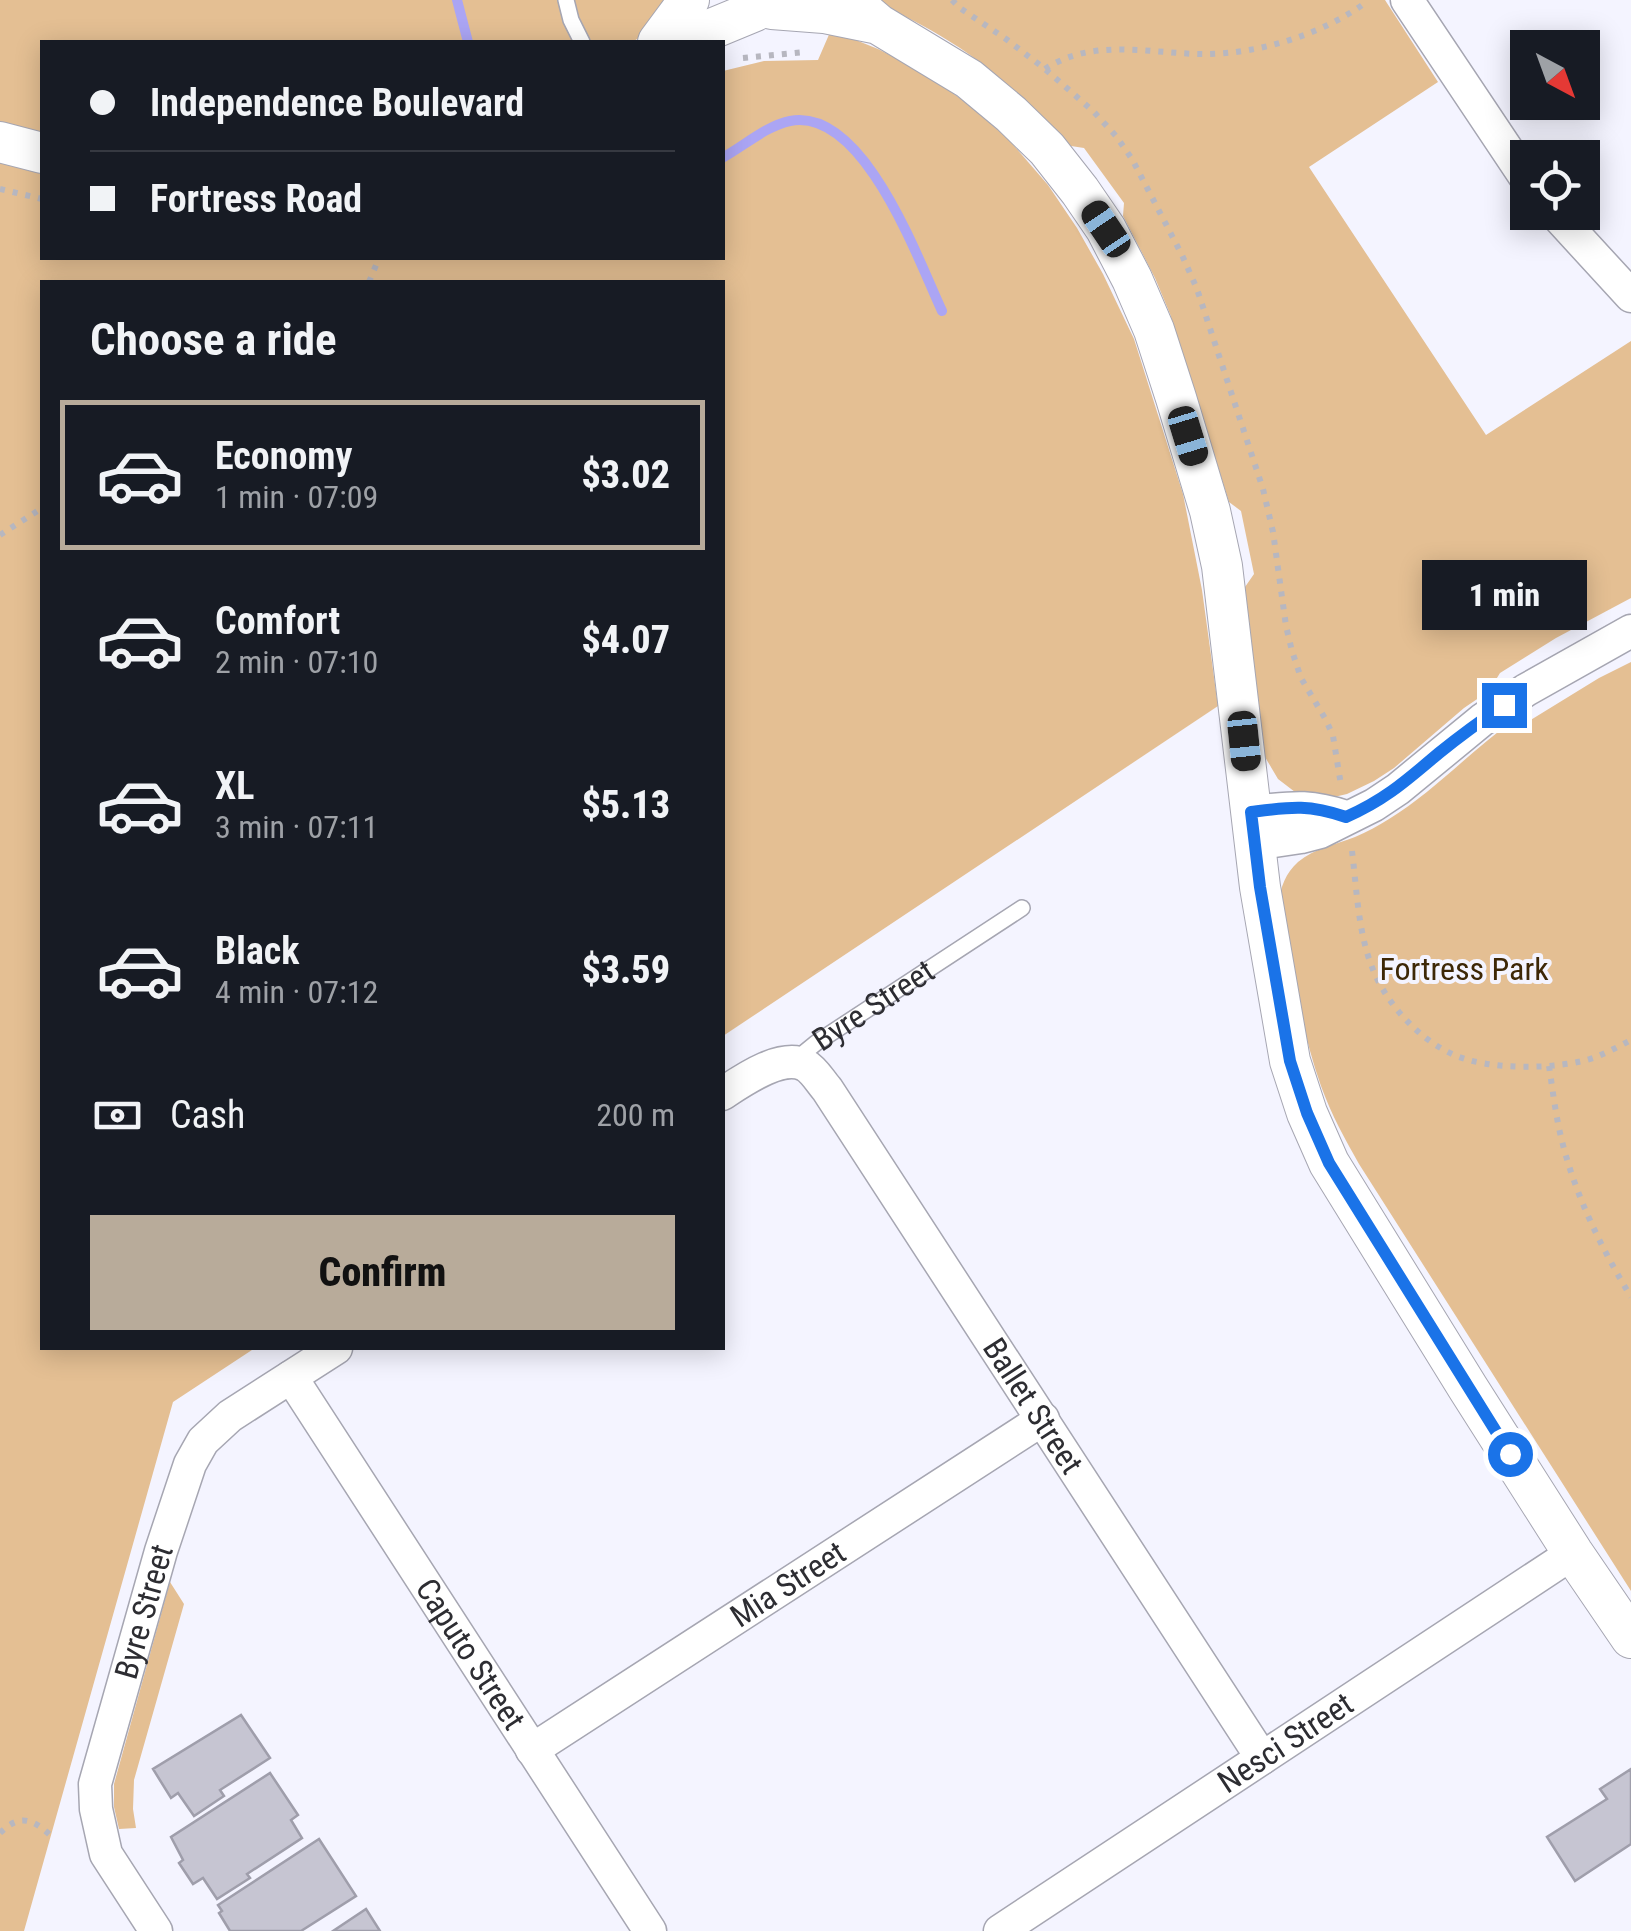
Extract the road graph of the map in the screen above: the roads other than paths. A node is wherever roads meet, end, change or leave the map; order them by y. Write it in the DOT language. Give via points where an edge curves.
graph roads {
  1 [pos="566,0"];
  2 [pos="689,0"];
  3 [pos="1407,0"];
  4 [pos="760,5"];
  5 [pos="864,12"];
  6 [pos="581,40"];
  7 [pos="659,40"];
  8 [pos="684,40"];
  9 [pos="0,142"];
  10 [pos="40,152"];
  11 [pos="1510,154"];
  12 [pos="1570,230"];
  13 [pos="1631,296"];
  14 [pos="1631,631"];
  15 [pos="1253,828"];
  16 [pos="1022,908"];
  17 [pos="798,1062"];
  18 [pos="725,1092"];
  19 [pos="333,1350"];
  20 [pos="291,1377"];
  21 [pos="1042,1419"];
  22 [pos="1572,1553"];
  23 [pos="1631,1638"];
  24 [pos="532,1750"];
  25 [pos="1262,1758"];
  26 [pos="156,1931"];
  27 [pos="650,1931"];
  28 [pos="1000,1931"];
  1 -- 6 [label="lane"];
  2 -- 7 [label="street"];
  3 -- 11 [label="street"];
  4 -- 5 [label="street"];
  4 -- 8 [label="street"];
  5 -- 15 [label="street" via="969,79 1047,149 1106,229 1132,279 1210,511"];
  9 -- 10 [label="street"];
  12 -- 13 [label="street"];
  14 -- 15 [label="street" via="1526,690 1374,805 1346,817 1298,807"];
  15 -- 22 [label="street" via="1290,1061 1321,1146"];
  16 -- 17 [label="lane, Byre Street" via="816,1043"];
  17 -- 18 [label="street, Byre Street" via="774,1065"];
  17 -- 21 [label="street, Ballet Street" via="827,1090"];
  19 -- 20 [label="street, Byre Street"];
  20 -- 24 [label="street, Caputo Street"];
  20 -- 26 [label="street, Byre Street" via="230,1416 190,1464 95,1784 106,1854"];
  21 -- 24 [label="street, Mia Street"];
  21 -- 25 [label="street, Ballet Street"];
  22 -- 23 [label="street"];
  22 -- 25 [label="street, Nesci Street"];
  24 -- 27 [label="street, Caputo Street"];
  25 -- 28 [label="street, Nesci Street"];
}
